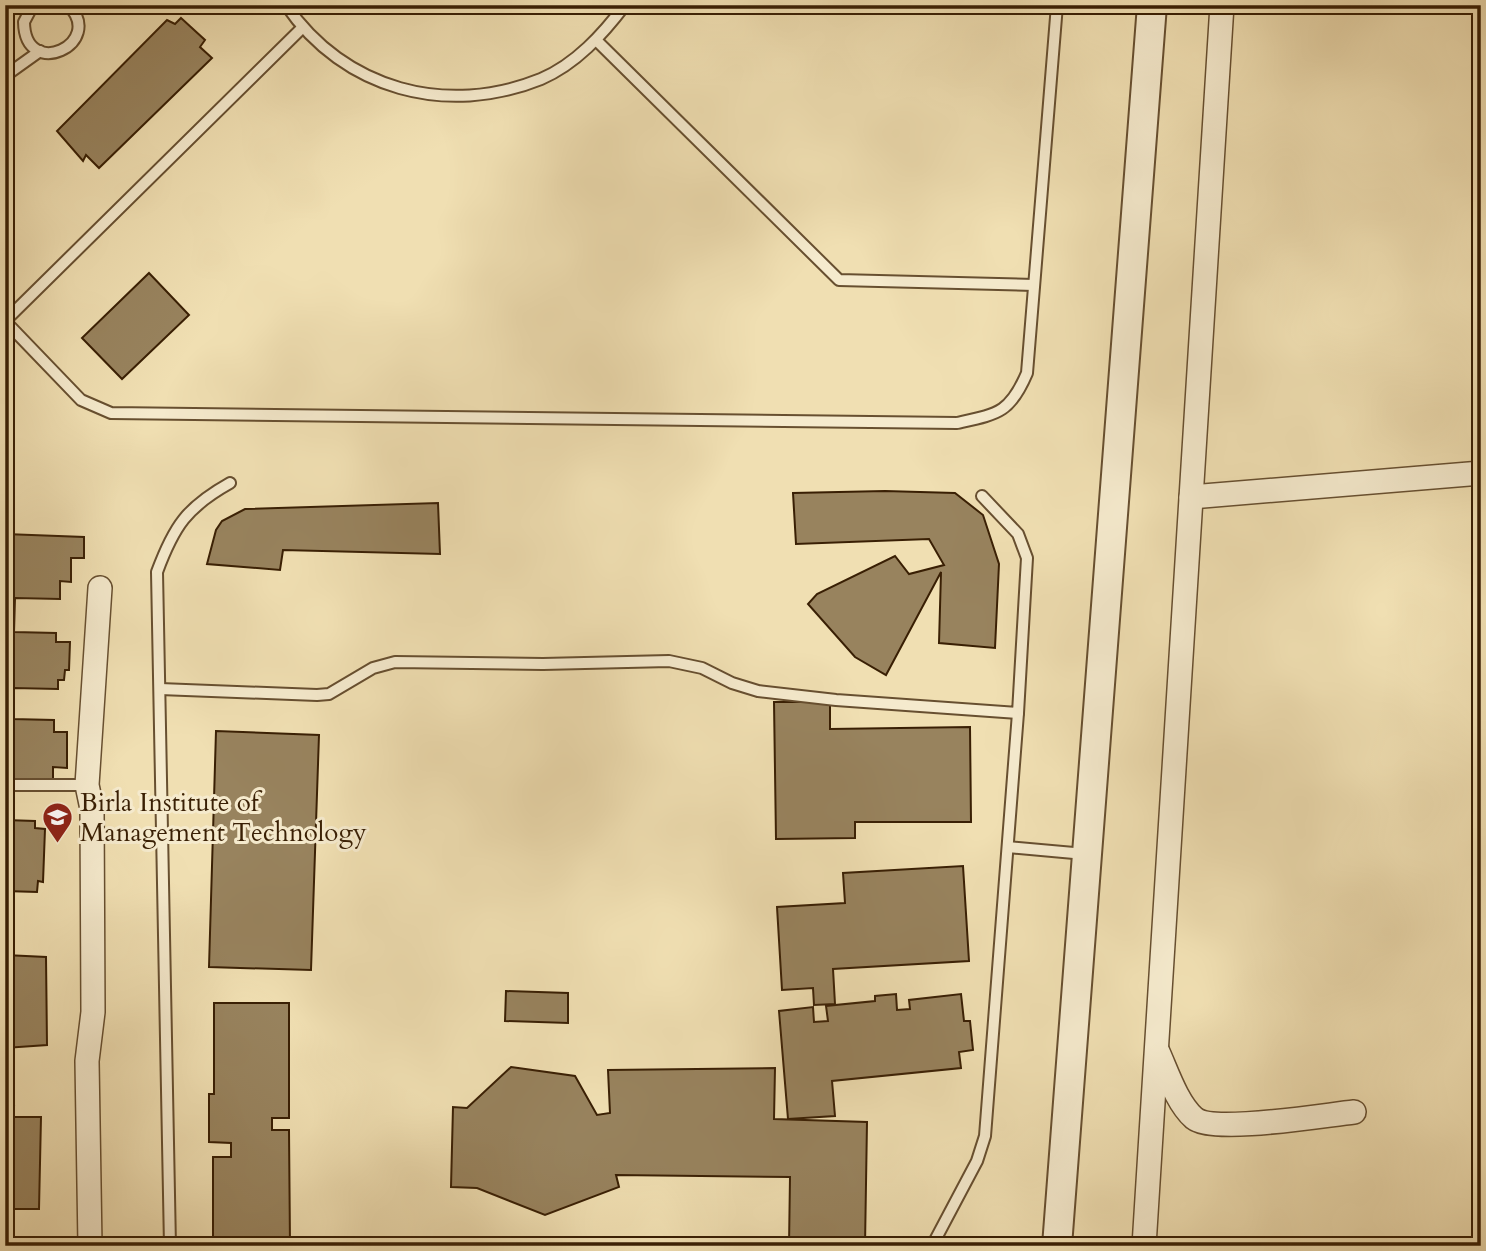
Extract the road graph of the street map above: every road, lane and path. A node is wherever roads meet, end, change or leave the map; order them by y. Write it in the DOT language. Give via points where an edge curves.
graph roads {
  1 [pos="33,5"];
  2 [pos="68,5"];
  3 [pos="286,5"];
  4 [pos="625,5"];
  5 [pos="1057,5"];
  6 [pos="1152,5"];
  7 [pos="1222,5"];
  8 [pos="302,28"];
  9 [pos="597,41"];
  10 [pos="40,51"];
  11 [pos="5,76"];
  12 [pos="1034,285"];
  13 [pos="5,321"];
  14 [pos="1481,473"];
  15 [pos="230,483"];
  16 [pos="982,496"];
  17 [pos="1191,497"];
  18 [pos="100,588"];
  19 [pos="160,689"];
  20 [pos="1018,713"];
  21 [pos="5,785"];
  22 [pos="87,785"];
  23 [pos="1008,847"];
  24 [pos="1087,854"];
  25 [pos="1157,1049"];
  26 [pos="1354,1112"];
  27 [pos="90,1246"];
  28 [pos="170,1246"];
  29 [pos="932,1246"];
  30 [pos="1057,1246"];
  31 [pos="1144,1246"];
  1 -- 10 [label="lane" via="26,14 24,31"];
  2 -- 10 [label="lane" via="78,24 73,42 59,52"];
  3 -- 8 [label="lane"];
  4 -- 9 [label="lane"];
  5 -- 12 [label="lane"];
  6 -- 24 [label="street"];
  7 -- 17 [label="street"];
  8 -- 9 [label="lane" via="353,70 414,94 454,96 480,97 543,78"];
  8 -- 13 [label="lane"];
  9 -- 12 [label="lane" via="839,280"];
  10 -- 11 [label="lane"];
  12 -- 13 [label="lane" via="1027,373 1016,398 993,415 957,423 111,413 81,400"];
  14 -- 17 [label="street"];
  15 -- 19 [label="lane" via="200,500 177,528 157,572"];
  16 -- 20 [label="lane" via="1018,534 1027,558"];
  17 -- 25 [label="street"];
  18 -- 22 [label="street"];
  19 -- 20 [label="lane" via="317,695 329,694 373,668 396,662 669,661 702,668 758,691"];
  19 -- 28 [label="lane"];
  20 -- 23 [label="lane"];
  21 -- 22 [label="lane"];
  22 -- 27 [label="street" via="92,809 93,1012 87,1061"];
  23 -- 24 [label="lane"];
  23 -- 29 [label="lane" via="985,1136 977,1161"];
  24 -- 30 [label="street"];
  25 -- 26 [label="street" via="1193,1117 1205,1124"];
  25 -- 31 [label="street"];
}
